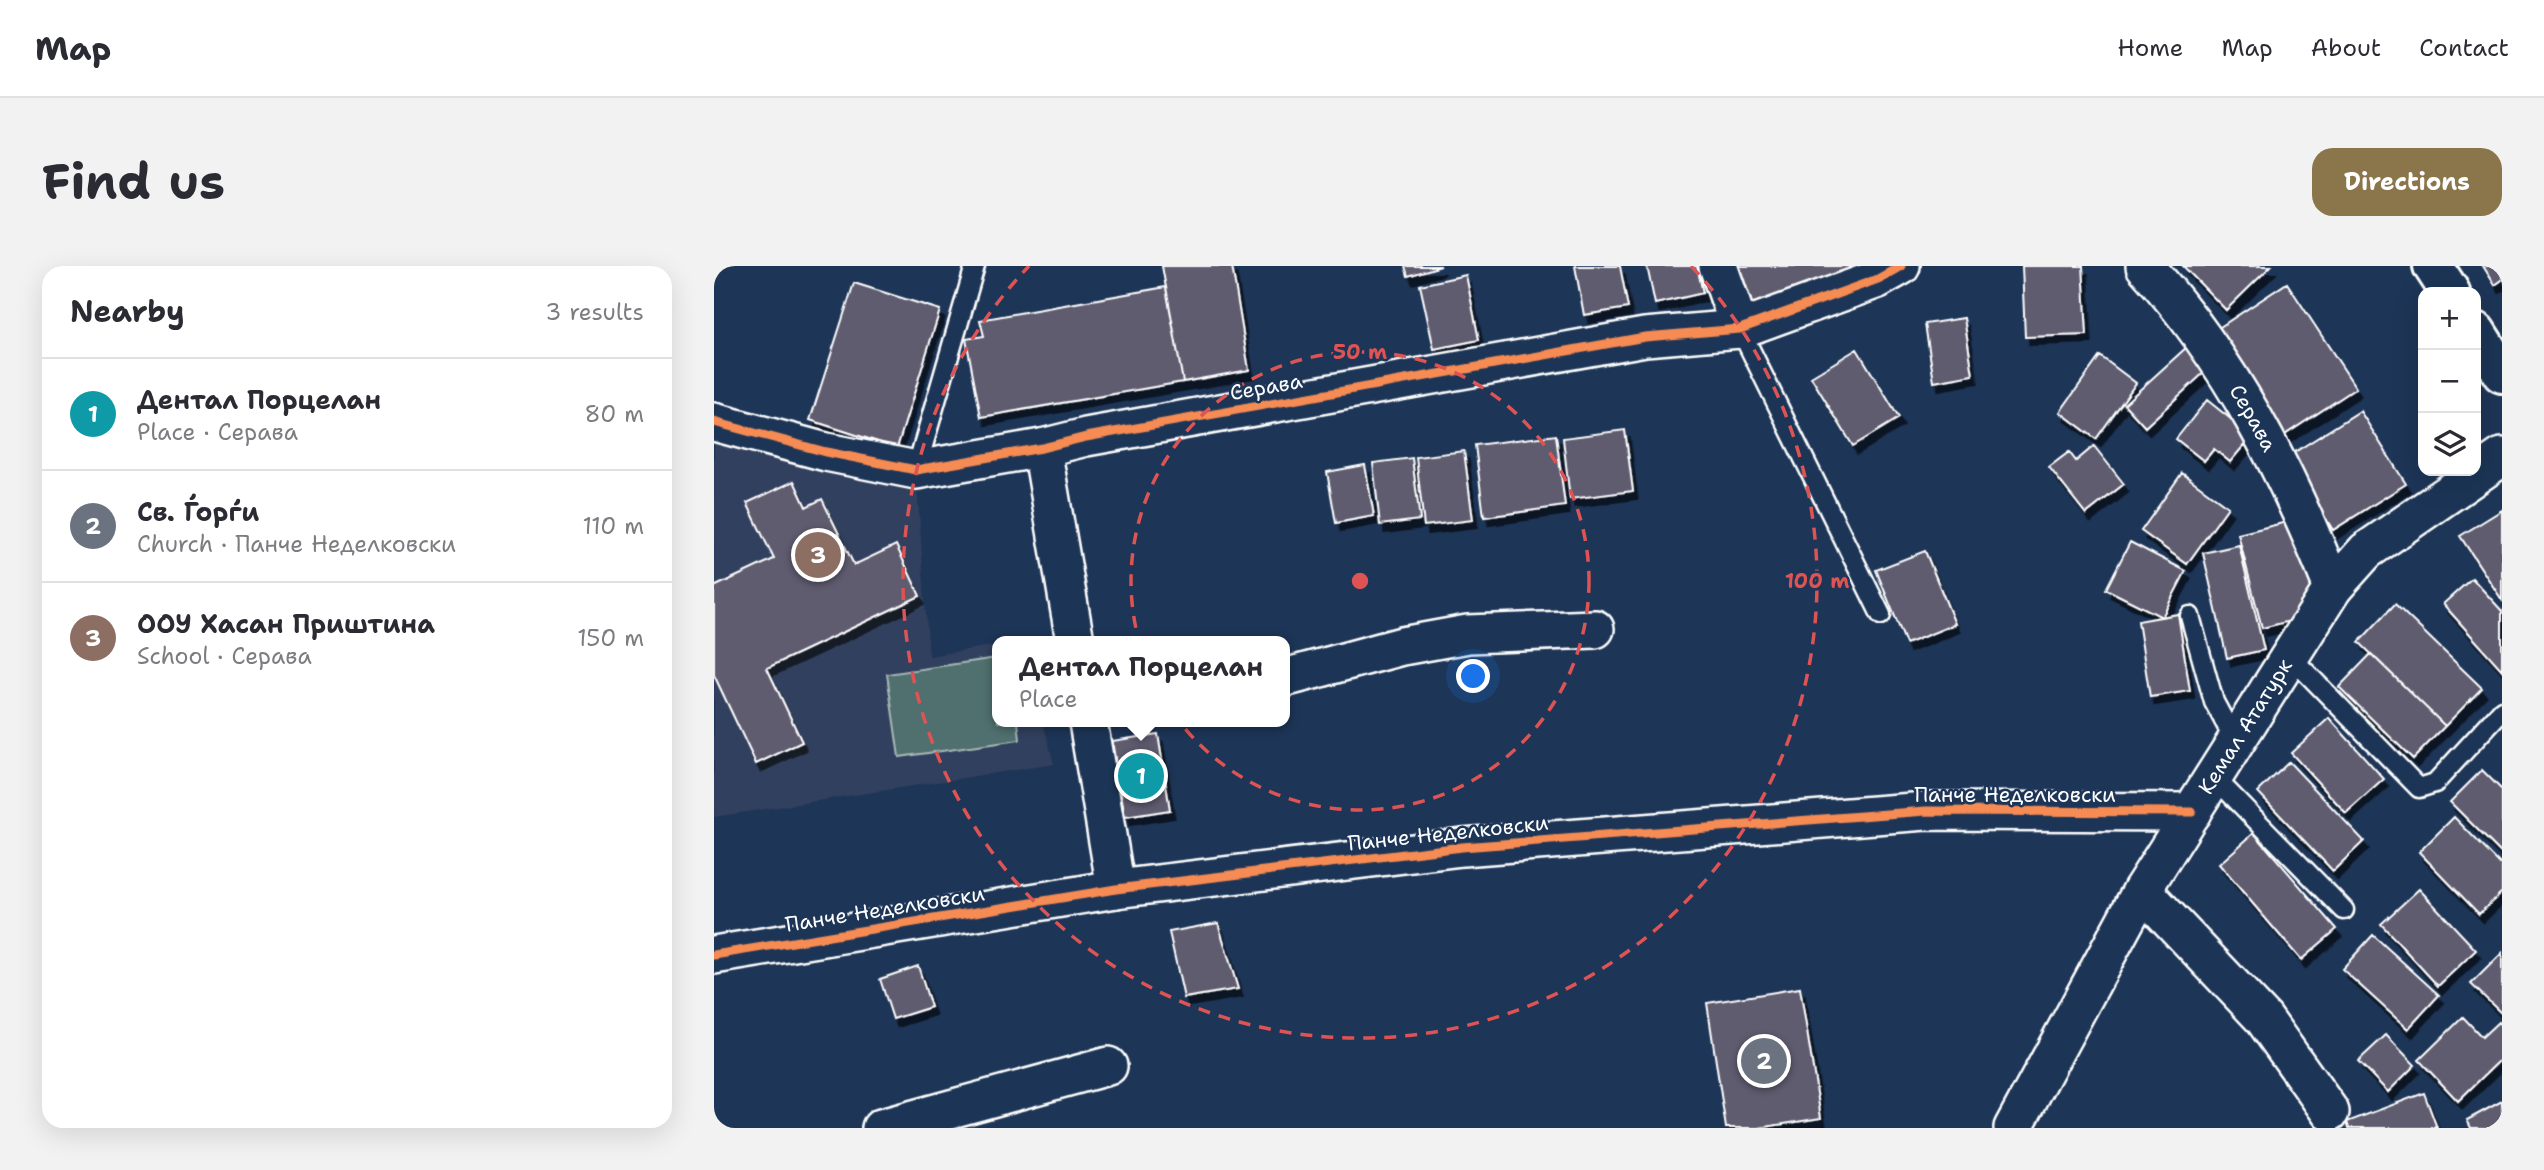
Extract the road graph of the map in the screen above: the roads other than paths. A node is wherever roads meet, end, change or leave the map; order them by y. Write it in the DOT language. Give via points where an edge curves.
graph roads {
  1 [pos="975,266"];
  2 [pos="1718,266"];
  3 [pos="1901,266"];
  4 [pos="2145,266"];
  5 [pos="2433,266"];
  6 [pos="2447,287"];
  7 [pos="1740,329"];
  8 [pos="714,422"];
  9 [pos="1042,448"];
  10 [pos="2502,457"];
  11 [pos="916,470"];
  12 [pos="2333,588"];
  13 [pos="1881,615"];
  14 [pos="2190,616"];
  15 [pos="1595,629"];
  16 [pos="1073,636"];
  17 [pos="2290,656"];
  18 [pos="1290,676"];
  19 [pos="2502,710"];
  20 [pos="1095,727"];
  21 [pos="2235,741"];
  22 [pos="2214,777"];
  23 [pos="2192,812"];
  24 [pos="1116,889"];
  25 [pos="2142,890"];
  26 [pos="2344,910"];
  27 [pos="714,955"];
  28 [pos="1108,1066"];
  29 [pos="2330,1112"];
  30 [pos="881,1128"];
  31 [pos="2013,1128"];
  1 -- 11 [label="lane"];
  2 -- 7 [label="street"];
  3 -- 7 [label="street, Серава" via="1878,279"];
  4 -- 12 [label="street, Серава" via="2185,310 2230,375 2300,504"];
  5 -- 6 [label="street"];
  7 -- 9 [label="street, Серава" via="1645,337"];
  7 -- 13 [label="lane"];
  8 -- 11 [label="street, Серава"];
  9 -- 11 [label="street, Серава"];
  9 -- 16 [label="street"];
  10 -- 12 [label="street, Кемал Ататурк" via="2367,551"];
  12 -- 17 [label="street, Кемал Ататурк"];
  14 -- 21 [label="lane" via="2214,702"];
  15 -- 18 [label="street" via="1468,634 1402,646"];
  17 -- 19 [label="lane" via="2419,788 2435,783"];
  17 -- 21 [label="street, Кемал Ататурк"];
  20 -- 24 [label="street"];
  21 -- 22 [label="street, Кемал Ататурк"];
  22 -- 23 [label="street, Кемал Ататурк"];
  22 -- 26 [label="lane"];
  23 -- 24 [label="street, Панче Неделковски" via="1926,811 1462,847"];
  23 -- 25 [label="street, Кемал Ататурк"];
  24 -- 27 [label="street, Панче Неделковски"];
  25 -- 29 [label="street" via="2264,1019"];
  25 -- 31 [label="street, Кемал Ататурк"];
  28 -- 30 [label="street"];
}
